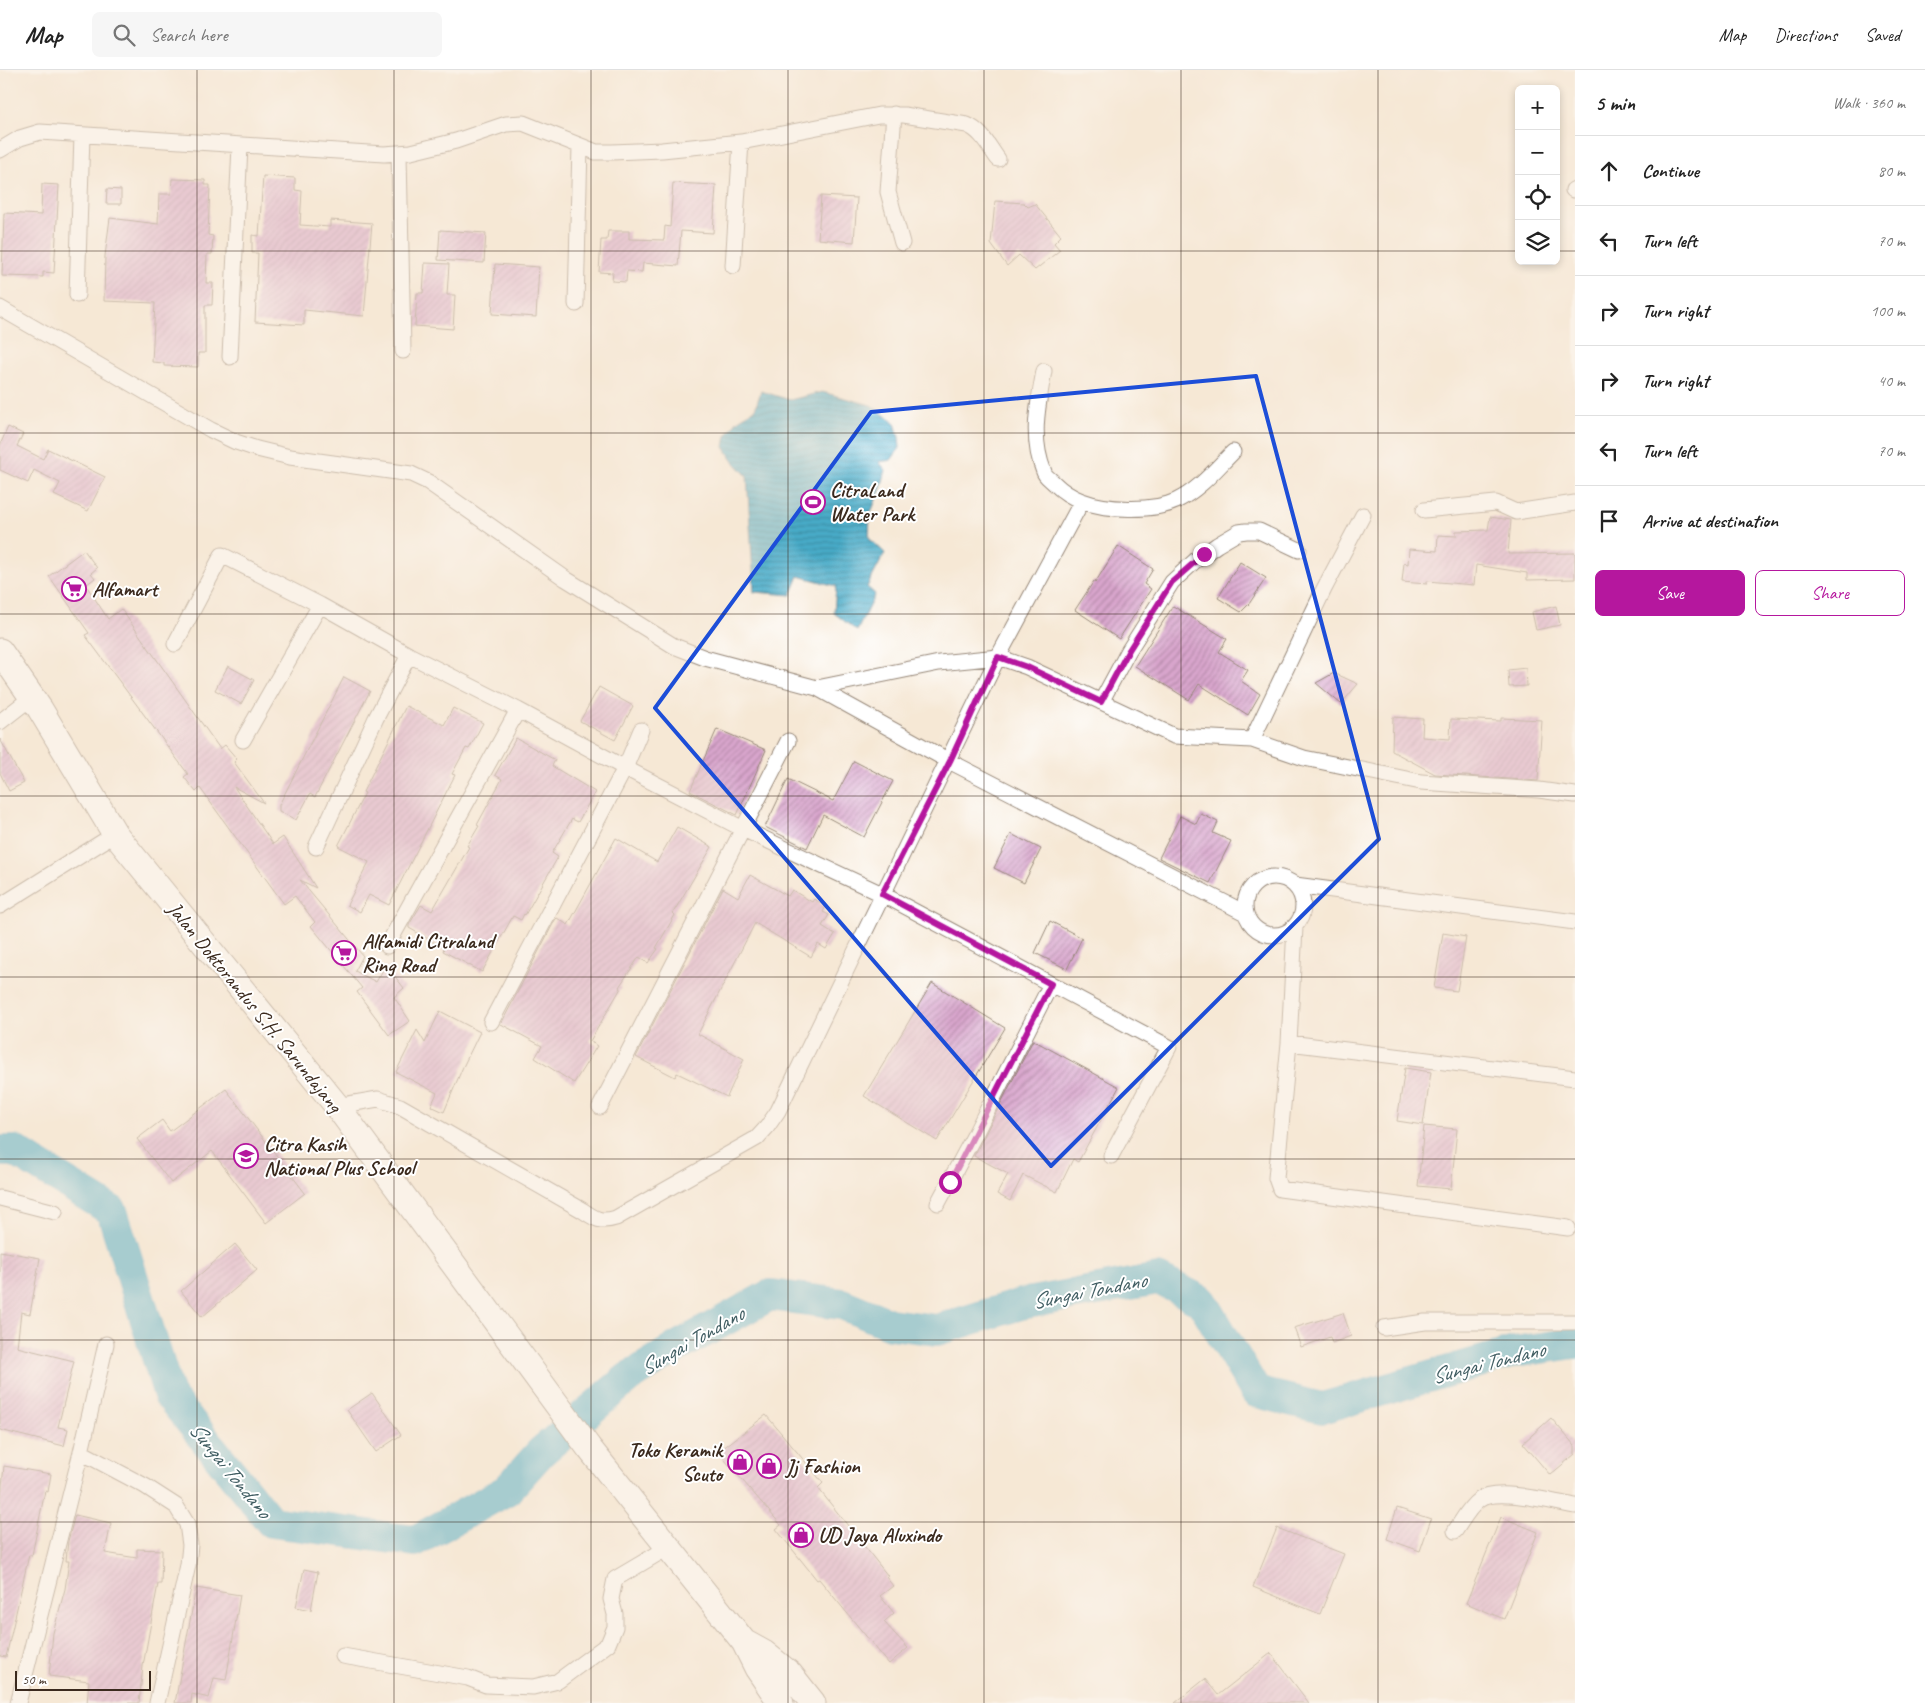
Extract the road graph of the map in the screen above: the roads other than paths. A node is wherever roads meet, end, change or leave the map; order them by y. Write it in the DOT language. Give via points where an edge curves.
graph roads {
  1 [pos="894,114"];
  2 [pos="82,135"];
  3 [pos="741,142"];
  4 [pos="240,146"];
  5 [pos="580,146"];
  6 [pos="0,150"];
  7 [pos="399,154"];
  8 [pos="998,159"];
  9 [pos="902,243"];
  10 [pos="733,266"];
  11 [pos="78,295"];
  12 [pos="576,304"];
  13 [pos="0,308"];
  14 [pos="403,352"];
  15 [pos="230,357"];
  16 [pos="1044,371"];
  17 [pos="1233,452"];
  18 [pos="1082,501"];
  19 [pos="1575,503"];
  20 [pos="1424,510"];
  21 [pos="1363,515"];
  22 [pos="1299,550"];
  23 [pos="320,604"];
  24 [pos="175,644"];
  25 [pos="0,650"];
  26 [pos="409,655"];
  27 [pos="998,657"];
  28 [pos="817,688"];
  29 [pos="32,697"];
  30 [pos="1101,702"];
  31 [pos="518,710"];
  32 [pos="0,722"];
  33 [pos="642,730"];
  34 [pos="243,740"];
  35 [pos="1252,740"];
  36 [pos="788,741"];
  37 [pos="950,761"];
  38 [pos="625,768"];
  39 [pos="1575,795"];
  40 [pos="742,829"];
  41 [pos="115,834"];
  42 [pos="316,847"];
  43 [pos="1295,885"];
  44 [pos="882,894"];
  45 [pos="0,906"];
  46 [pos="1245,913"];
  47 [pos="1575,922"];
  48 [pos="1295,927"];
  49 [pos="387,946"];
  50 [pos="1051,984"];
  51 [pos="490,1022"];
  52 [pos="1289,1042"];
  53 [pos="1575,1078"];
  54 [pos="337,1106"];
  55 [pos="600,1107"];
  56 [pos="1111,1156"];
  57 [pos="0,1198"];
  58 [pos="938,1203"];
  59 [pos="55,1212"];
  60 [pos="1568,1228"];
  61 [pos="1575,1322"];
  62 [pos="1384,1328"];
  63 [pos="106,1344"];
  64 [pos="81,1452"];
  65 [pos="1575,1506"];
  66 [pos="1455,1531"];
  67 [pos="670,1548"];
  68 [pos="744,1642"];
  69 [pos="343,1656"];
  70 [pos="18,1703"];
  71 [pos="157,1703"];
  72 [pos="781,1703"];
  73 [pos="813,1703"];
  1 -- 3 [label="street"];
  1 -- 8 [label="street" via="974,128"];
  1 -- 9 [label="street" via="888,192"];
  2 -- 4 [label="street"];
  2 -- 6 [label="street" via="40,132 20,138"];
  2 -- 11 [label="street"];
  3 -- 5 [label="street" via="612,152 596,152"];
  3 -- 10 [label="street"];
  4 -- 7 [label="street"];
  4 -- 15 [label="street"];
  5 -- 7 [label="street" via="523,123 515,123 456,142"];
  5 -- 12 [label="street"];
  7 -- 14 [label="street"];
  13 -- 28 [label="street" via="236,442 290,456 411,474 428,482 566,579 674,646 705,658"];
  16 -- 18 [label="street" via="1035,418 1037,448 1044,474 1062,490"];
  17 -- 18 [label="street" via="1194,490 1174,502 1134,508"];
  18 -- 27 [label="street"];
  19 -- 20 [label="street" via="1516,512 1496,503"];
  21 -- 35 [label="street"];
  22 -- 30 [label="street" via="1252,530 1240,532 1204,554 1172,582"];
  23 -- 24 [label="street" via="222,555"];
  23 -- 26 [label="street"];
  23 -- 34 [label="street"];
  25 -- 29 [label="highway, Jalan Doktorandus S.H. Sarundajang"];
  26 -- 31 [label="street"];
  26 -- 42 [label="street"];
  27 -- 28 [label="street" via="940,663"];
  27 -- 30 [label="street"];
  27 -- 37 [label="street"];
  28 -- 37 [label="street"];
  29 -- 32 [label="street"];
  29 -- 41 [label="highway, Jalan Doktorandus S.H. Sarundajang"];
  30 -- 35 [label="street" via="1174,736"];
  31 -- 38 [label="street"];
  31 -- 49 [label="street"];
  33 -- 38 [label="street"];
  35 -- 39 [label="street" via="1304,758 1421,782"];
  36 -- 40 [label="street"];
  37 -- 44 [label="street"];
  37 -- 46 [label="street"];
  38 -- 40 [label="street"];
  38 -- 51 [label="street"];
  40 -- 44 [label="street"];
  40 -- 55 [label="street"];
  41 -- 45 [label="street"];
  41 -- 54 [label="highway, Jalan Doktorandus S.H. Sarundajang"];
  43 -- 46 [label="street" via="1279,876 1260,879 1247,894"];
  43 -- 47 [label="street"];
  43 -- 48 [label="street" via="1304,906"];
  44 -- 50 [label="street"];
  44 -- 54 [label="street" via="767,1128 757,1138 616,1218 597,1221 389,1102 378,1099"];
  46 -- 48 [label="street" via="1257,930 1266,934 1281,934"];
  48 -- 52 [label="street"];
  50 -- 56 [label="street" via="1169,1046"];
  50 -- 58 [label="street"];
  52 -- 53 [label="street"];
  52 -- 60 [label="street" via="1276,1178 1280,1189"];
  54 -- 67 [label="highway, Jalan Doktorandus S.H. Sarundajang" via="556,1404"];
  57 -- 59 [label="street"];
  61 -- 62 [label="street" via="1425,1322"];
  63 -- 64 [label="street"];
  64 -- 70 [label="street"];
  64 -- 71 [label="street" via="176,1506 186,1524 190,1544 188,1565"];
  65 -- 66 [label="street" via="1506,1494 1490,1495 1474,1505"];
  67 -- 68 [label="highway"];
  67 -- 69 [label="street" via="615,1579 611,1599 616,1627 608,1644 558,1681 533,1688 486,1685 468,1678"];
  68 -- 72 [label="highway"];
  68 -- 73 [label="highway" via="790,1674"];
}
